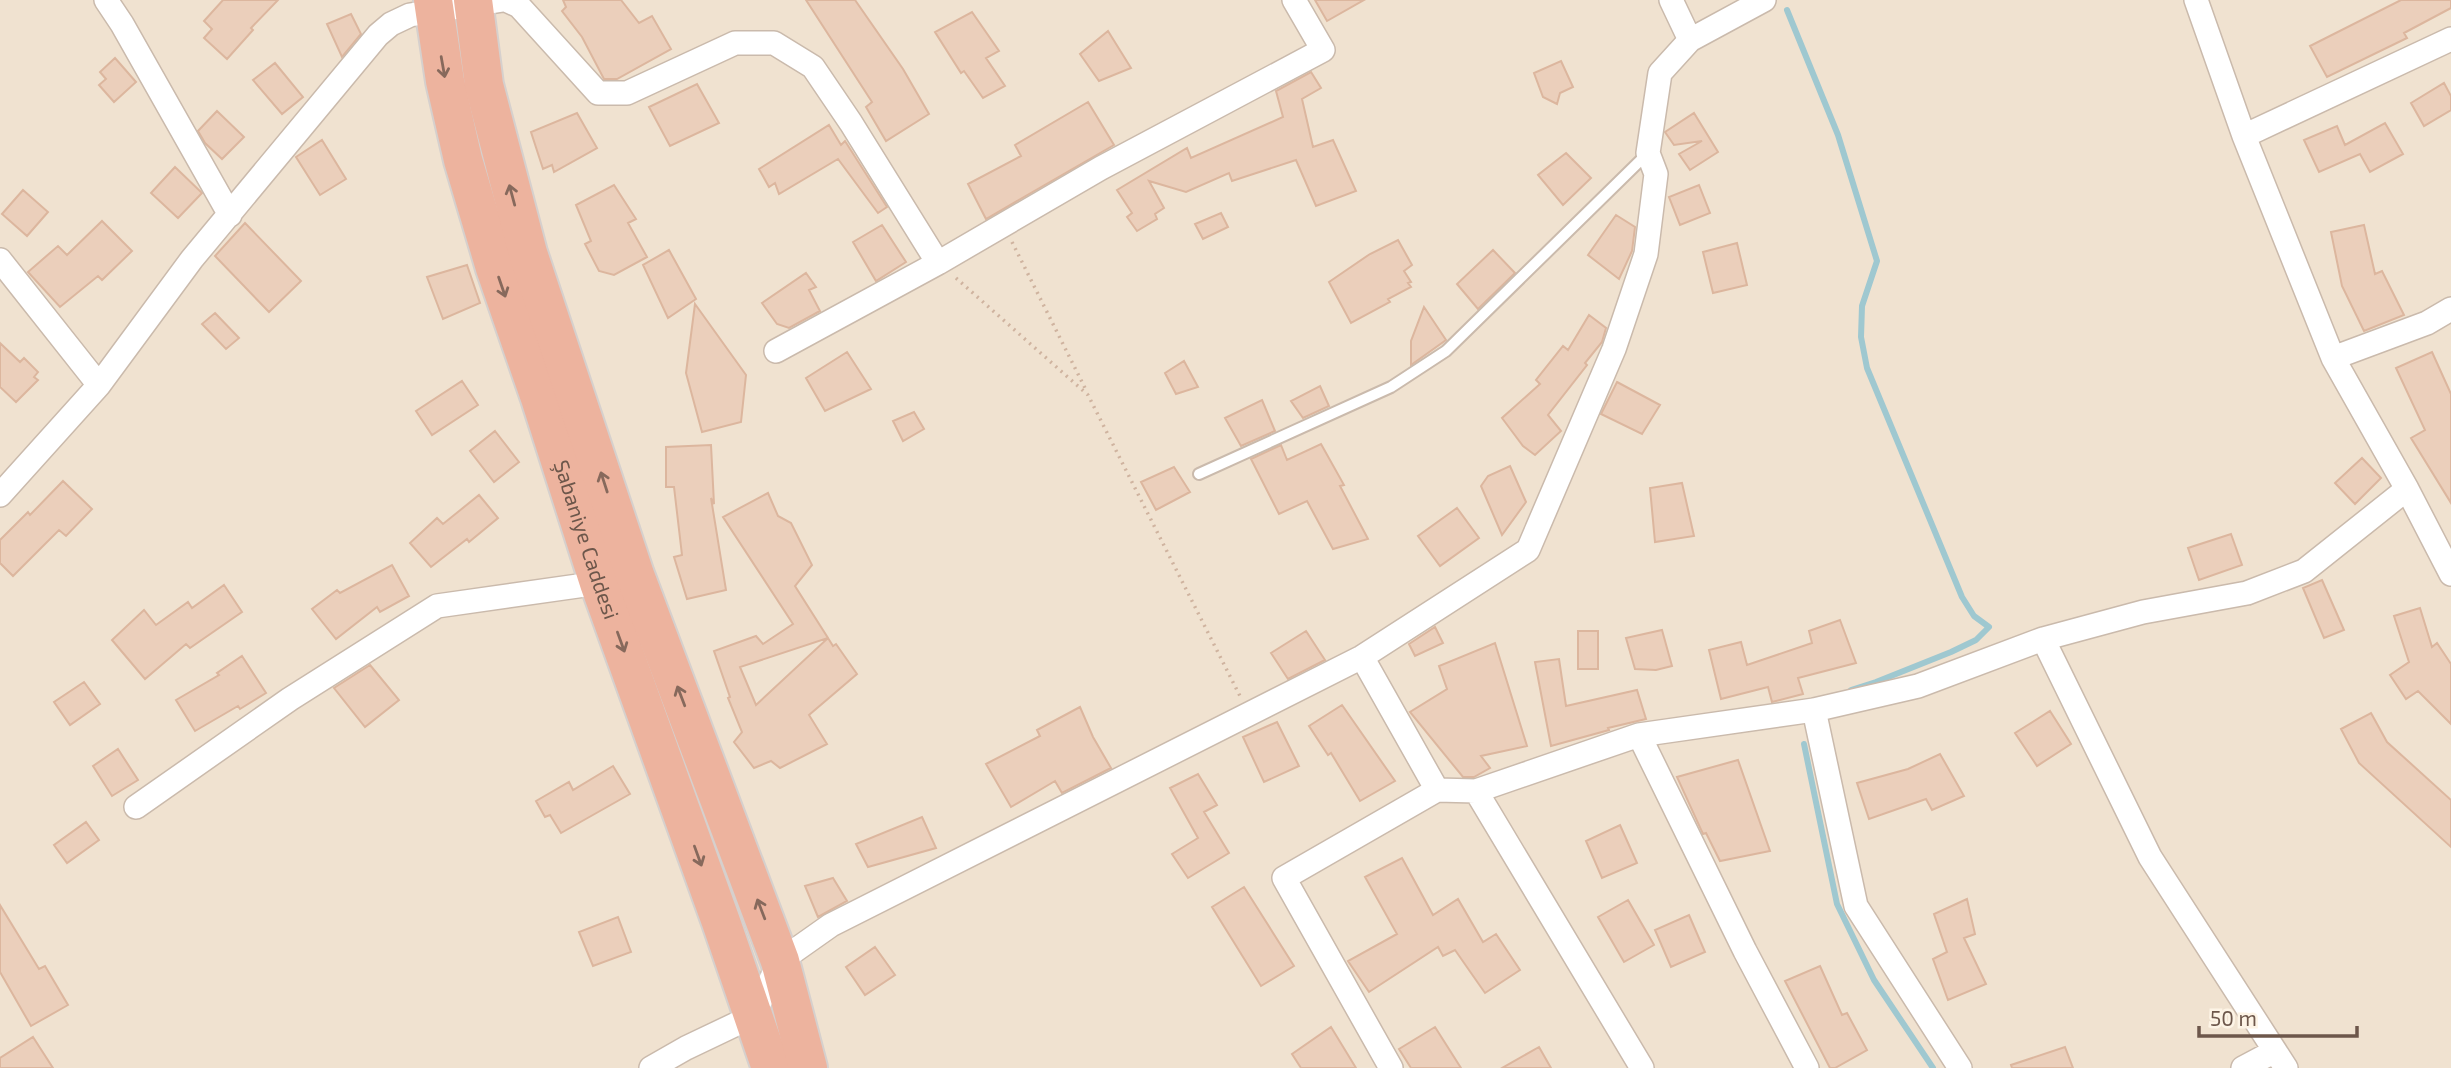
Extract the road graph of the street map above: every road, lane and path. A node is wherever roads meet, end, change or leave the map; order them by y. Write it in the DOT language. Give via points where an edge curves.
graph roads {
  1 [pos="106,0"];
  2 [pos="1294,0"];
  3 [pos="1671,0"];
  4 [pos="1764,0"];
  5 [pos="2196,0"];
  6 [pos="489,1"];
  7 [pos="433,6"];
  8 [pos="2451,39"];
  9 [pos="1690,40"];
  10 [pos="2244,135"];
  11 [pos="1647,153"];
  12 [pos="230,215"];
  13 [pos="1003,225"];
  14 [pos="0,260"];
  15 [pos="938,262"];
  16 [pos="2451,309"];
  17 [pos="776,351"];
  18 [pos="2333,358"];
  19 [pos="99,385"];
  20 [pos="1088,395"];
  21 [pos="1199,474"];
  22 [pos="2407,489"];
  23 [pos="0,495"];
  24 [pos="2451,574"];
  25 [pos="599,583"];
  26 [pos="2043,639"];
  27 [pos="1362,657"];
  28 [pos="1242,700"];
  29 [pos="1814,710"];
  30 [pos="1639,735"];
  31 [pos="1437,790"];
  32 [pos="1476,791"];
  33 [pos="136,807"];
  34 [pos="780,961"];
  35 [pos="753,1016"];
  36 [pos="2280,1059"];
  37 [pos="652,1068"];
  38 [pos="771,1068"];
  39 [pos="808,1068"];
  40 [pos="1391,1068"];
  41 [pos="1642,1068"];
  42 [pos="1807,1068"];
  43 [pos="1960,1068"];
  44 [pos="2243,1068"];
  1 -- 12 [label="street"];
  2 -- 13 [label="street" via="1323,50"];
  3 -- 9 [label="street"];
  4 -- 9 [label="street"];
  5 -- 10 [label="street"];
  6 -- 7 [label="street"];
  6 -- 15 [label="street" via="519,6 597,93 627,93 735,43 774,44 813,67"];
  34 -- 6 [label="highway, one-way" via="635,575 528,253 484,85"];
  7 -- 12 [label="street" via="391,24 378,35"];
  7 -- 25 [label="highway, Şabaniye Caddesi, one-way" via="463,160"];
  8 -- 10 [label="street"];
  9 -- 11 [label="street" via="1660,74"];
  10 -- 18 [label="street"];
  11 -- 21 [label="lane" via="1447,351 1391,387"];
  11 -- 27 [label="street" via="1656,174 1646,254 1614,349 1528,550"];
  12 -- 19 [label="street"];
  13 -- 15 [label="street"];
  13 -- 20 [label="path"];
  14 -- 19 [label="street"];
  15 -- 17 [label="street"];
  15 -- 20 [label="path"];
  16 -- 18 [label="street" via="2427,323"];
  18 -- 22 [label="street"];
  19 -- 23 [label="street"];
  20 -- 28 [label="path"];
  22 -- 24 [label="street"];
  22 -- 26 [label="street" via="2304,571 2247,593 2143,612"];
  25 -- 33 [label="street" via="437,606 290,699"];
  25 -- 35 [label="highway, Şabaniye Caddesi, one-way"];
  26 -- 29 [label="street" via="1918,686"];
  26 -- 36 [label="street" via="2150,857"];
  27 -- 31 [label="street"];
  27 -- 34 [label="street" via="831,925"];
  29 -- 30 [label="street"];
  29 -- 43 [label="street" via="1856,906"];
  30 -- 32 [label="street"];
  30 -- 42 [label="street"];
  31 -- 32 [label="street"];
  31 -- 40 [label="street" via="1284,878"];
  32 -- 41 [label="street"];
  34 -- 35 [label="street"];
  34 -- 39 [label="highway"];
  35 -- 37 [label="street"];
  35 -- 38 [label="highway, Şabaniye Caddesi"];
  36 -- 44 [label="street"];
}
